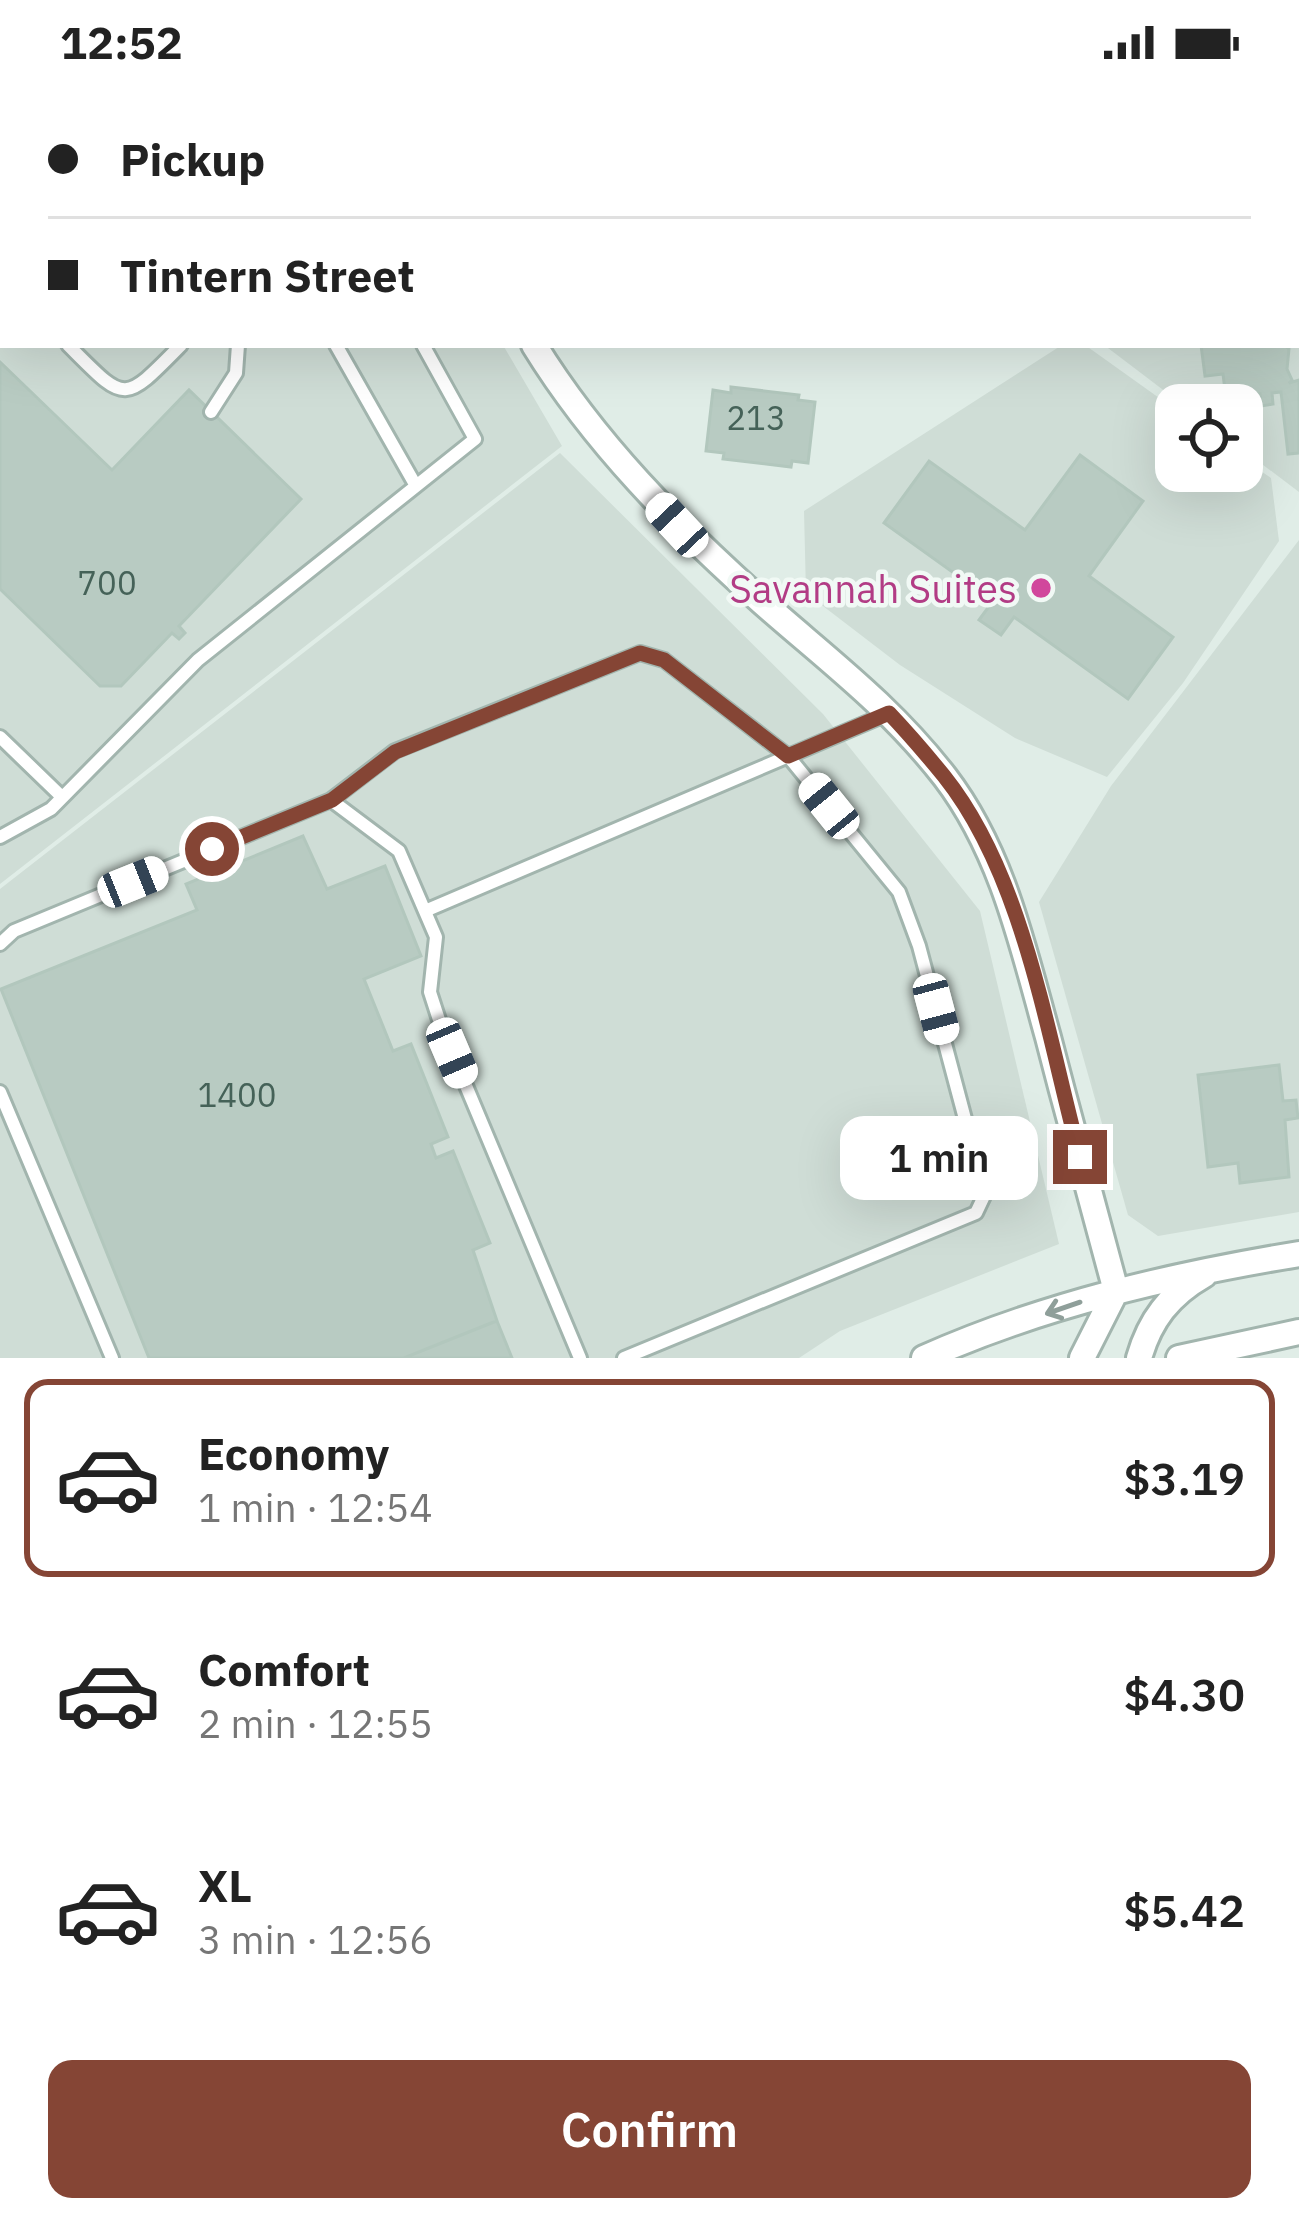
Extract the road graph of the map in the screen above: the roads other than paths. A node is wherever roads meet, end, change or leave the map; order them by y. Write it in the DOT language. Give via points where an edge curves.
graph roads {
  1 [pos="71,348"];
  2 [pos="176,348"];
  3 [pos="238,348"];
  4 [pos="338,348"];
  5 [pos="426,348"];
  6 [pos="536,348"];
  7 [pos="211,412"];
  8 [pos="416,486"];
  9 [pos="889,713"];
  10 [pos="0,737"];
  11 [pos="788,756"];
  12 [pos="62,797"];
  13 [pos="332,800"];
  14 [pos="0,836"];
  15 [pos="425,911"];
  16 [pos="0,944"];
  17 [pos="0,1092"];
  18 [pos="1299,1254"];
  19 [pos="1216,1268"];
  20 [pos="1116,1292"];
  21 [pos="1299,1332"];
  22 [pos="112,1358"];
  23 [pos="580,1358"];
  24 [pos="623,1358"];
  25 [pos="924,1358"];
  26 [pos="1082,1358"];
  27 [pos="1139,1358"];
  28 [pos="1178,1358"];
  1 -- 2 [label="lane" via="112,388 126,390"];
  3 -- 7 [label="lane" via="236,373"];
  4 -- 8 [label="lane"];
  5 -- 8 [label="lane" via="475,440"];
  6 -- 9 [label="street" via="677,525"];
  8 -- 12 [label="lane" via="198,660"];
  9 -- 11 [label="lane"];
  9 -- 20 [label="street" via="946,778 1009,899"];
  10 -- 12 [label="lane"];
  11 -- 13 [label="lane" via="664,660 640,653 395,752"];
  11 -- 15 [label="lane"];
  11 -- 24 [label="lane" via="899,892 985,1194 976,1213"];
  12 -- 14 [label="lane"];
  13 -- 15 [label="lane" via="399,851"];
  13 -- 16 [label="lane" via="14,931"];
  15 -- 23 [label="lane" via="436,937 430,992 441,1027"];
  17 -- 22 [label="lane"];
  18 -- 19 [label="street"];
  19 -- 20 [label="street"];
  19 -- 27 [label="street" via="1158,1312"];
  20 -- 25 [label="street, one-way"];
  20 -- 26 [label="street"];
  21 -- 28 [label="street"];
}
